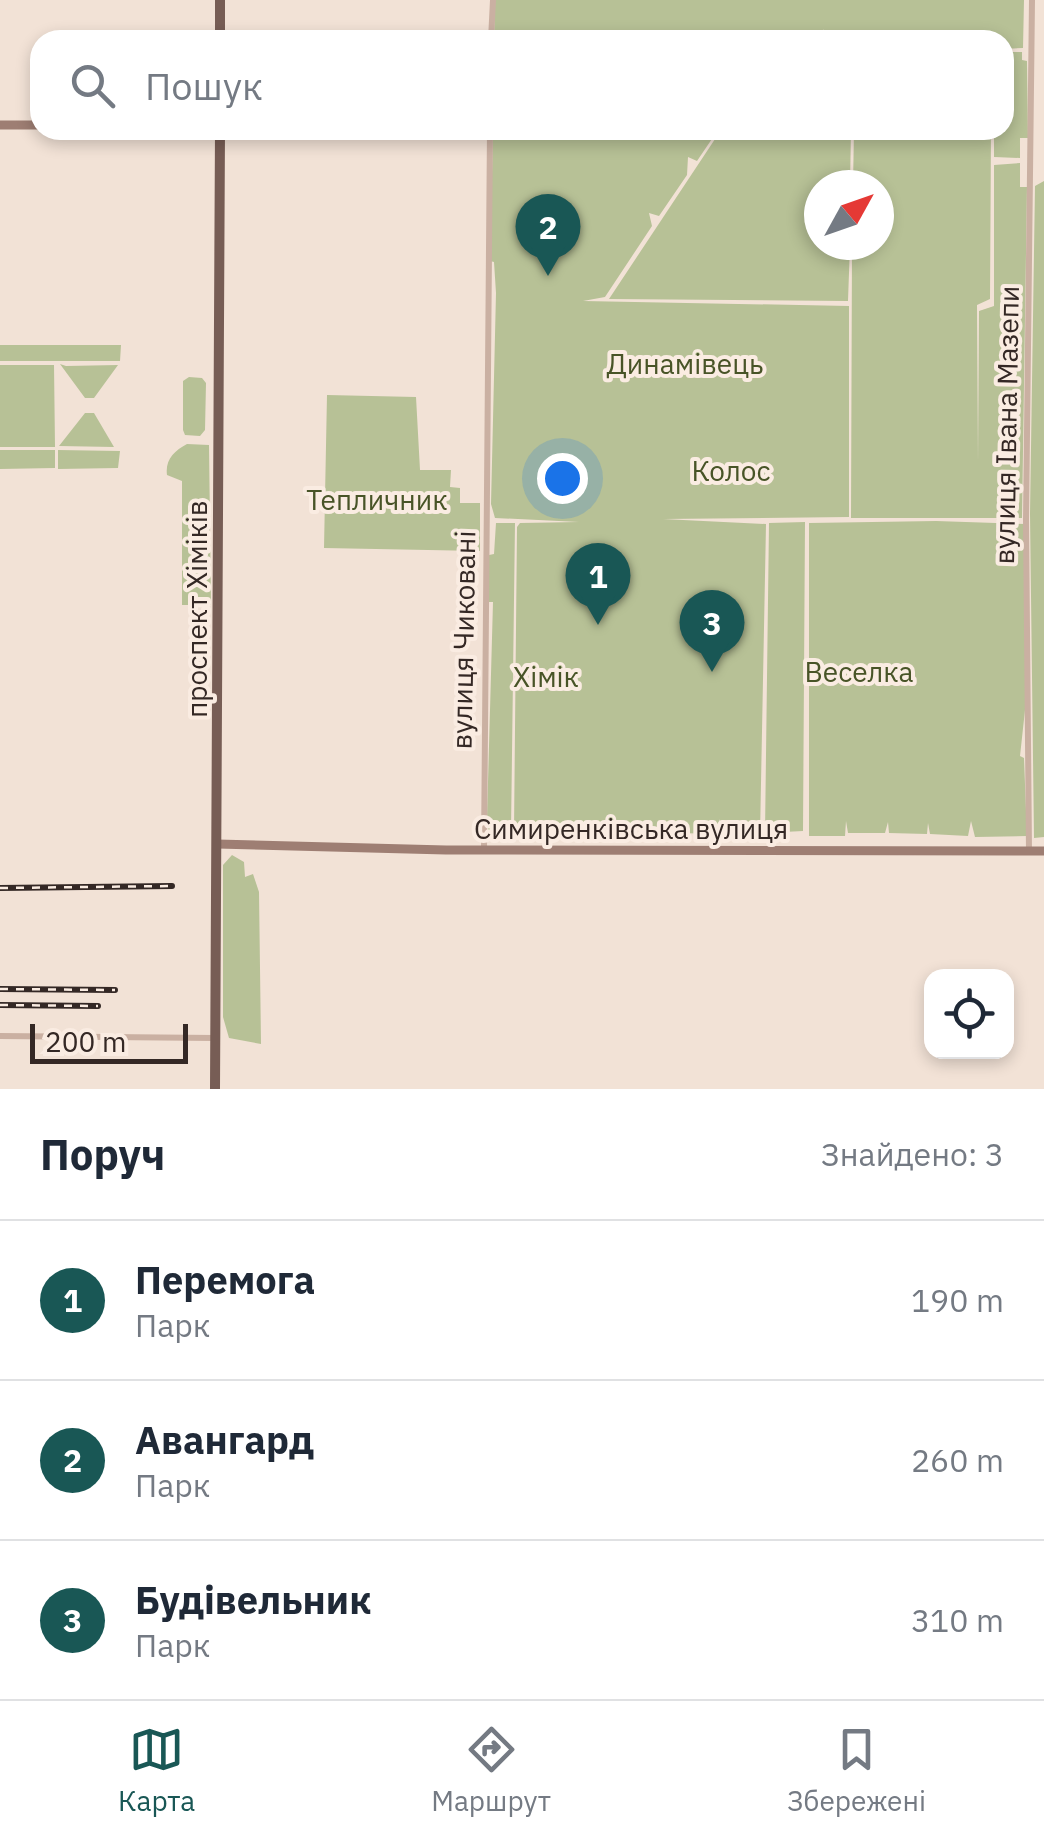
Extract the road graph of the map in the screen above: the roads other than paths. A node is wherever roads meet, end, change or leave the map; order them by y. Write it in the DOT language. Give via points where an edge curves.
graph roads {
  1 [pos="220,0"];
  2 [pos="493,0"];
  3 [pos="1032,0"];
  4 [pos="220,30"];
  5 [pos="492,30"];
  6 [pos="0,125"];
  7 [pos="30,125"];
  8 [pos="220,140"];
  9 [pos="490,140"];
  10 [pos="217,844"];
  11 [pos="484,850"];
  12 [pos="1029,851"];
  13 [pos="1044,851"];
  14 [pos="0,1036"];
  15 [pos="216,1038"];
  16 [pos="216,1089"];
  1 -- 4 [label="main road"];
  2 -- 5 [label="street"];
  3 -- 12 [label="street, вулиця Івана Мазепи"];
  6 -- 7 [label="main road"];
  8 -- 10 [label="main road, проспект Хіміків"];
  9 -- 11 [label="street, вулиця Чиковані"];
  10 -- 11 [label="main road, Симиренківська вулиця"];
  10 -- 15 [label="main road, проспект Хіміків"];
  11 -- 12 [label="main road, Симиренківська вулиця"];
  12 -- 13 [label="main road, Симиренківська вулиця"];
  14 -- 15 [label="street"];
  15 -- 16 [label="main road, проспект Хіміків"];
}
